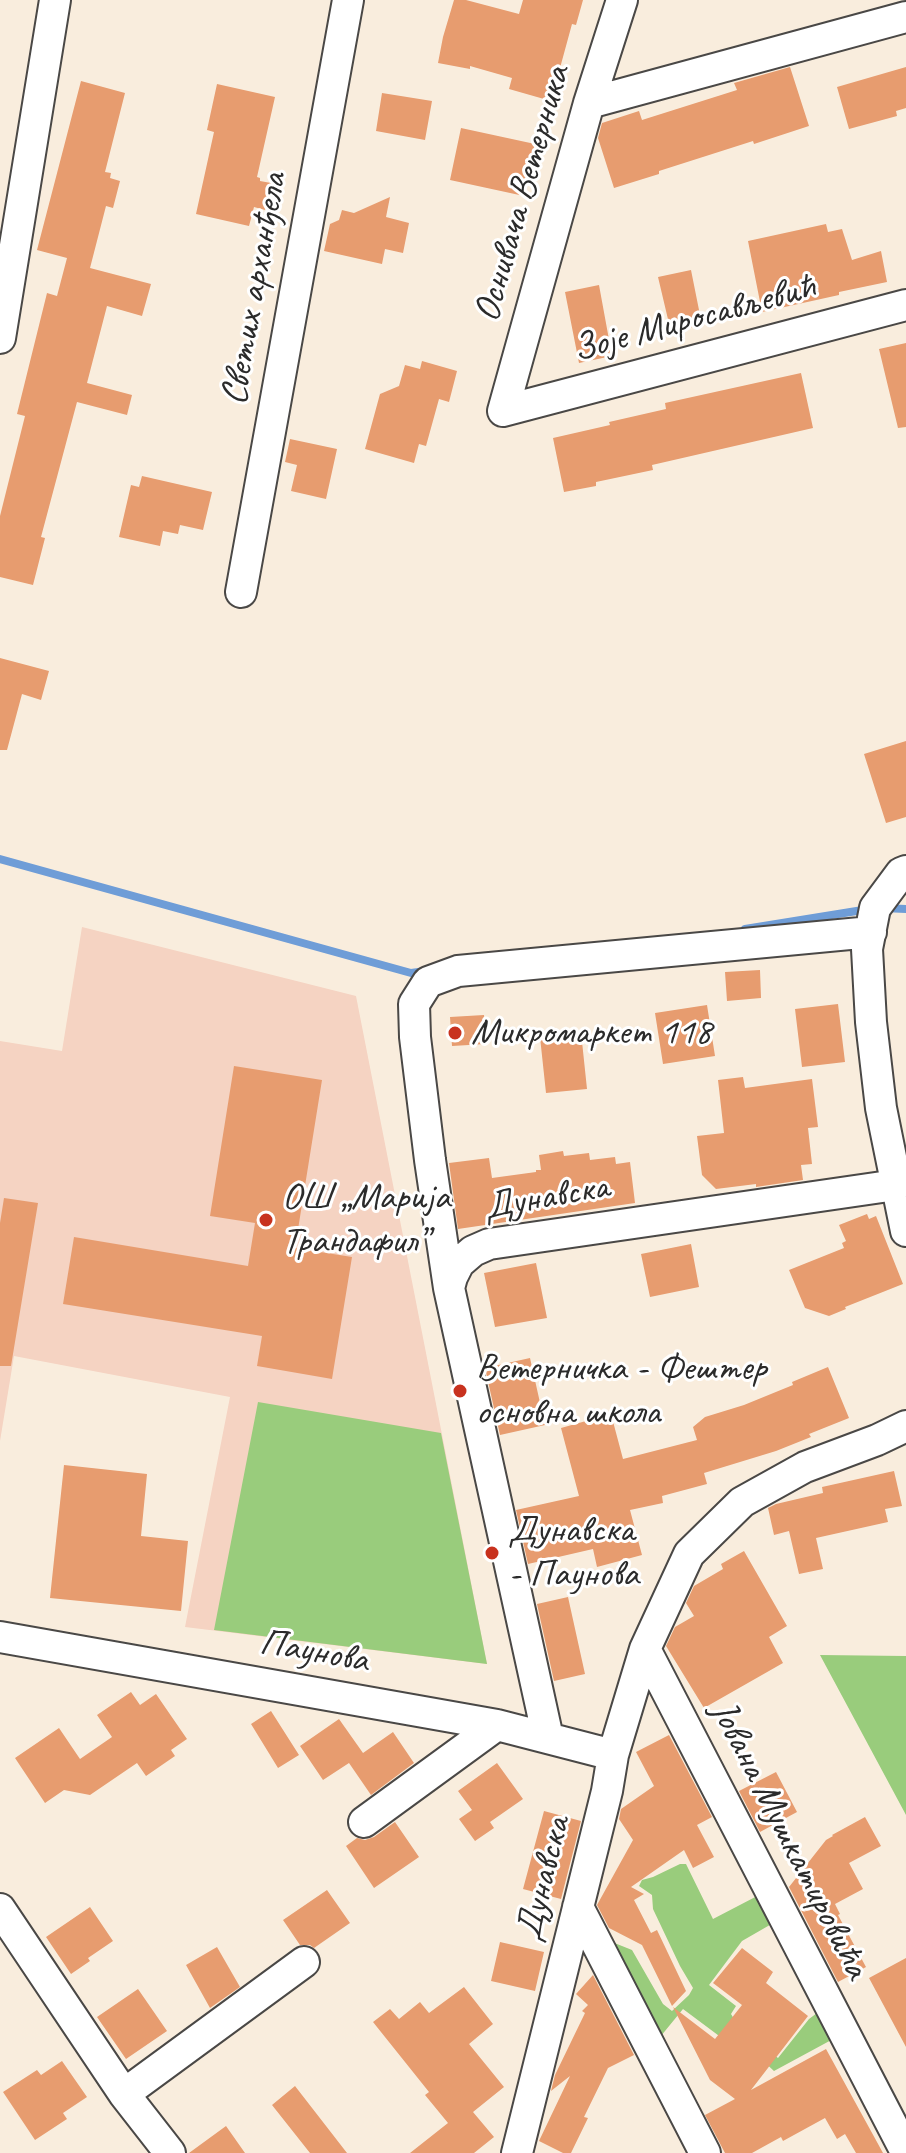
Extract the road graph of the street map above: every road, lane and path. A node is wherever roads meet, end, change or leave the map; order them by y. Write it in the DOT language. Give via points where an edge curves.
graph roads {
  1 [pos="55,0"];
  2 [pos="348,0"];
  3 [pos="622,0"];
  4 [pos="906,17"];
  5 [pos="589,103"];
  6 [pos="906,305"];
  7 [pos="0,338"];
  8 [pos="503,411"];
  9 [pos="241,592"];
  10 [pos="906,871"];
  11 [pos="871,932"];
  12 [pos="896,1185"];
  13 [pos="906,1231"];
  14 [pos="449,1288"];
  15 [pos="906,1426"];
  16 [pos="0,1637"];
  17 [pos="645,1649"];
  18 [pos="497,1725"];
  19 [pos="548,1738"];
  20 [pos="613,1755"];
  21 [pos="364,1822"];
  22 [pos="578,1907"];
  23 [pos="0,1909"];
  24 [pos="304,1962"];
  25 [pos="124,2094"];
  26 [pos="906,2152"];
  27 [pos="170,2153"];
  28 [pos="517,2153"];
  29 [pos="705,2153"];
  1 -- 7 [label="street"];
  2 -- 9 [label="street, Светих арханђела"];
  3 -- 5 [label="street, Оснивача Ветерника"];
  4 -- 5 [label="street"];
  5 -- 8 [label="street, Оснивача Ветерника"];
  6 -- 8 [label="street, Зоје Миросављевић"];
  10 -- 11 [label="street" via="875,908"];
  11 -- 12 [label="street" via="871,1022"];
  11 -- 14 [label="street" via="458,971 428,982 414,1004 415,1037"];
  12 -- 13 [label="street"];
  12 -- 14 [label="street, Дунавска" via="489,1244 459,1263"];
  14 -- 19 [label="street"];
  15 -- 17 [label="street, Дунавска" via="805,1467 742,1502 689,1554"];
  16 -- 18 [label="street, Паунова"];
  17 -- 20 [label="street, Дунавска"];
  17 -- 26 [label="street, Јована Мушкатировића"];
  18 -- 19 [label="street, Паунова"];
  18 -- 21 [label="street"];
  19 -- 20 [label="street, Паунова"];
  20 -- 22 [label="street, Дунавска"];
  22 -- 28 [label="street, Дунавска"];
  22 -- 29 [label="street"];
  23 -- 25 [label="street"];
  24 -- 25 [label="street"];
  25 -- 27 [label="street"];
}
